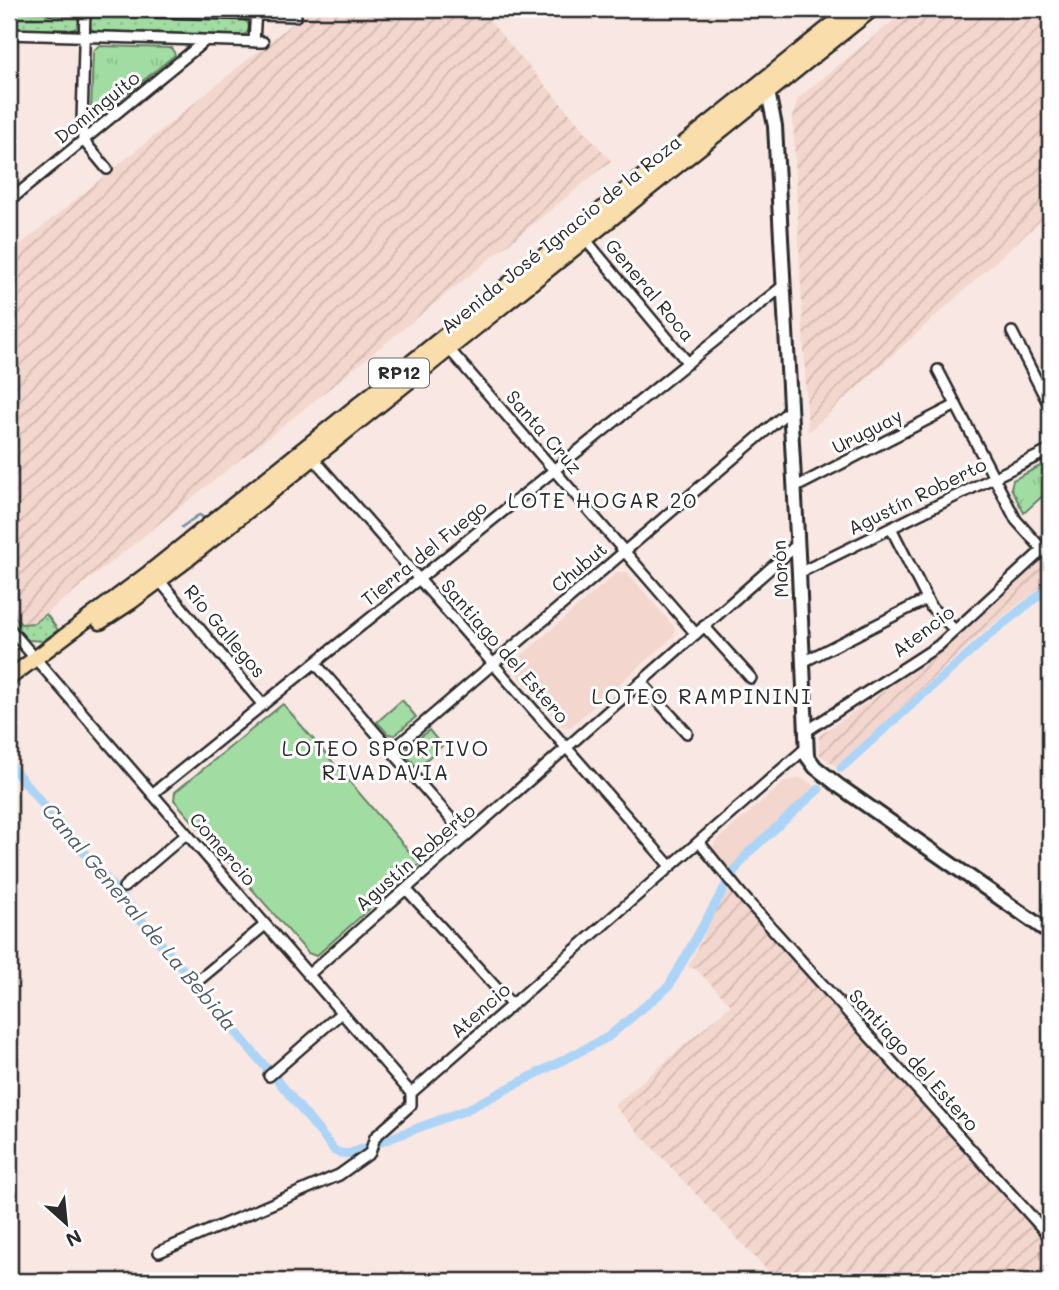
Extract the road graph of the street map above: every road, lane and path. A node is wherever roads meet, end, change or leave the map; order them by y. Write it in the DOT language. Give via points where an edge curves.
graph roads {
  1 [pos="49,9"];
  2 [pos="85,9"];
  3 [pos="852,9"];
  4 [pos="872,9"];
  5 [pos="256,12"];
  6 [pos="296,16"];
  7 [pos="9,34"];
  8 [pos="84,36"];
  9 [pos="206,40"];
  10 [pos="764,88"];
  11 [pos="83,140"];
  12 [pos="107,169"];
  13 [pos="9,201"];
  14 [pos="585,239"];
  15 [pos="783,286"];
  16 [pos="1012,332"];
  17 [pos="449,349"];
  18 [pos="688,363"];
  19 [pos="938,370"];
  20 [pos="956,405"];
  21 [pos="1050,407"];
  22 [pos="790,410"];
  23 [pos="1050,450"];
  24 [pos="313,458"];
  25 [pos="554,471"];
  26 [pos="994,478"];
  27 [pos="794,488"];
  28 [pos="891,528"];
  29 [pos="798,544"];
  30 [pos="1047,546"];
  31 [pos="624,551"];
  32 [pos="799,573"];
  33 [pos="419,579"];
  34 [pos="159,580"];
  35 [pos="927,599"];
  36 [pos="704,626"];
  37 [pos="9,628"];
  38 [pos="955,630"];
  39 [pos="695,634"];
  40 [pos="36,660"];
  41 [pos="803,662"];
  42 [pos="315,663"];
  43 [pos="492,663"];
  44 [pos="9,678"];
  45 [pos="751,678"];
  46 [pos="641,682"];
  47 [pos="263,705"];
  48 [pos="805,732"];
  49 [pos="687,733"];
  50 [pos="566,748"];
  51 [pos="806,748"];
  52 [pos="391,751"];
  53 [pos="152,794"];
  54 [pos="186,834"];
  55 [pos="466,836"];
  56 [pos="699,842"];
  57 [pos="670,866"];
  58 [pos="124,887"];
  59 [pos="406,889"];
  60 [pos="265,925"];
  61 [pos="1050,933"];
  62 [pos="308,975"];
  63 [pos="200,979"];
  64 [pos="512,1005"];
  65 [pos="341,1013"];
  66 [pos="270,1076"];
  67 [pos="411,1093"];
  68 [pos="1050,1237"];
  69 [pos="159,1252"];
  1 -- 2 [label="street"];
  2 -- 5 [label="street"];
  2 -- 8 [label="street"];
  3 -- 10 [label="main road, Avenida José Ignacio de la Roza / RP12"];
  4 -- 10 [label="main road, Avenida José Ignacio de la Roza / RP12"];
  5 -- 6 [label="street"];
  5 -- 9 [label="street" via="258,42"];
  7 -- 8 [label="street"];
  8 -- 9 [label="street"];
  8 -- 11 [label="street"];
  9 -- 11 [label="street, Dominguito"];
  10 -- 14 [label="main road, Avenida José Ignacio de la Roza / RP12"];
  10 -- 15 [label="street, Morón" via="775,126"];
  10 -- 40 [label="main road, Avenida José Ignacio de la Roza / RP12"];
  11 -- 12 [label="street"];
  11 -- 13 [label="street, Dominguito"];
  14 -- 17 [label="main road, Avenida José Ignacio de la Roza / RP12"];
  14 -- 18 [label="street, General Roca"];
  15 -- 18 [label="street, Tierra del Fuego"];
  15 -- 22 [label="street, Morón"];
  16 -- 21 [label="street"];
  17 -- 24 [label="main road, Avenida José Ignacio de la Roza / RP12"];
  17 -- 25 [label="street, Santa Cruz"];
  18 -- 25 [label="street, Tierra del Fuego"];
  19 -- 20 [label="street"];
  20 -- 26 [label="street"];
  20 -- 27 [label="street, Uruguay"];
  22 -- 27 [label="street, Morón"];
  22 -- 31 [label="street, Chubut"];
  23 -- 26 [label="street, Agustín Roberto"];
  24 -- 33 [label="street, Santiago del Estero"];
  24 -- 34 [label="main road, Avenida José Ignacio de la Roza / RP12"];
  25 -- 31 [label="street, Santa Cruz"];
  25 -- 33 [label="street, Tierra del Fuego"];
  26 -- 28 [label="street, Agustín Roberto"];
  26 -- 30 [label="street" via="1016,520"];
  27 -- 29 [label="street, Morón"];
  28 -- 32 [label="street, Agustín Roberto"];
  28 -- 35 [label="street"];
  29 -- 32 [label="street, Morón"];
  29 -- 36 [label="street, Agustín Roberto"];
  30 -- 38 [label="street, Atencio"];
  31 -- 39 [label="street, Santa Cruz"];
  31 -- 43 [label="street, Chubut"];
  32 -- 41 [label="street, Morón"];
  33 -- 42 [label="street, Tierra del Fuego"];
  33 -- 43 [label="street, Santiago del Estero"];
  34 -- 40 [label="main road, Avenida José Ignacio de la Roza / RP12"];
  34 -- 47 [label="street, Río Gallegos"];
  35 -- 38 [label="street"];
  35 -- 41 [label="street"];
  36 -- 39 [label="street, Agustín Roberto"];
  36 -- 45 [label="street"];
  37 -- 40 [label="street, Comercio"];
  38 -- 48 [label="street, Atencio" via="938,646"];
  39 -- 46 [label="street, Agustín Roberto"];
  40 -- 44 [label="main road, Avenida José Ignacio de la Roza / RP12"];
  40 -- 53 [label="street, Comercio"];
  41 -- 48 [label="street, Morón"];
  42 -- 47 [label="street, Tierra del Fuego"];
  42 -- 52 [label="street"];
  43 -- 50 [label="street, Santiago del Estero"];
  43 -- 52 [label="street, Chubut"];
  46 -- 49 [label="street"];
  46 -- 50 [label="street, Agustín Roberto"];
  47 -- 53 [label="street, Tierra del Fuego"];
  48 -- 51 [label="street, Morón"];
  50 -- 55 [label="street, Agustín Roberto"];
  50 -- 57 [label="street, Santiago del Estero"];
  51 -- 56 [label="street, Atencio"];
  51 -- 61 [label="street" via="811,764 839,786"];
  52 -- 55 [label="street"];
  53 -- 54 [label="street, Comercio"];
  54 -- 58 [label="street"];
  54 -- 60 [label="street, Comercio"];
  55 -- 59 [label="street, Agustín Roberto"];
  56 -- 57 [label="street, Atencio"];
  56 -- 68 [label="street, Santiago del Estero"];
  57 -- 64 [label="street, Atencio"];
  59 -- 62 [label="street, Agustín Roberto"];
  59 -- 64 [label="street"];
  60 -- 62 [label="street, Comercio"];
  60 -- 63 [label="street"];
  62 -- 65 [label="street, Comercio"];
  64 -- 67 [label="street, Atencio"];
  65 -- 66 [label="street"];
  65 -- 67 [label="street, Comercio"];
  67 -- 69 [label="street, Atencio" via="411,1105 375,1137 370,1153 339,1175"];
}
